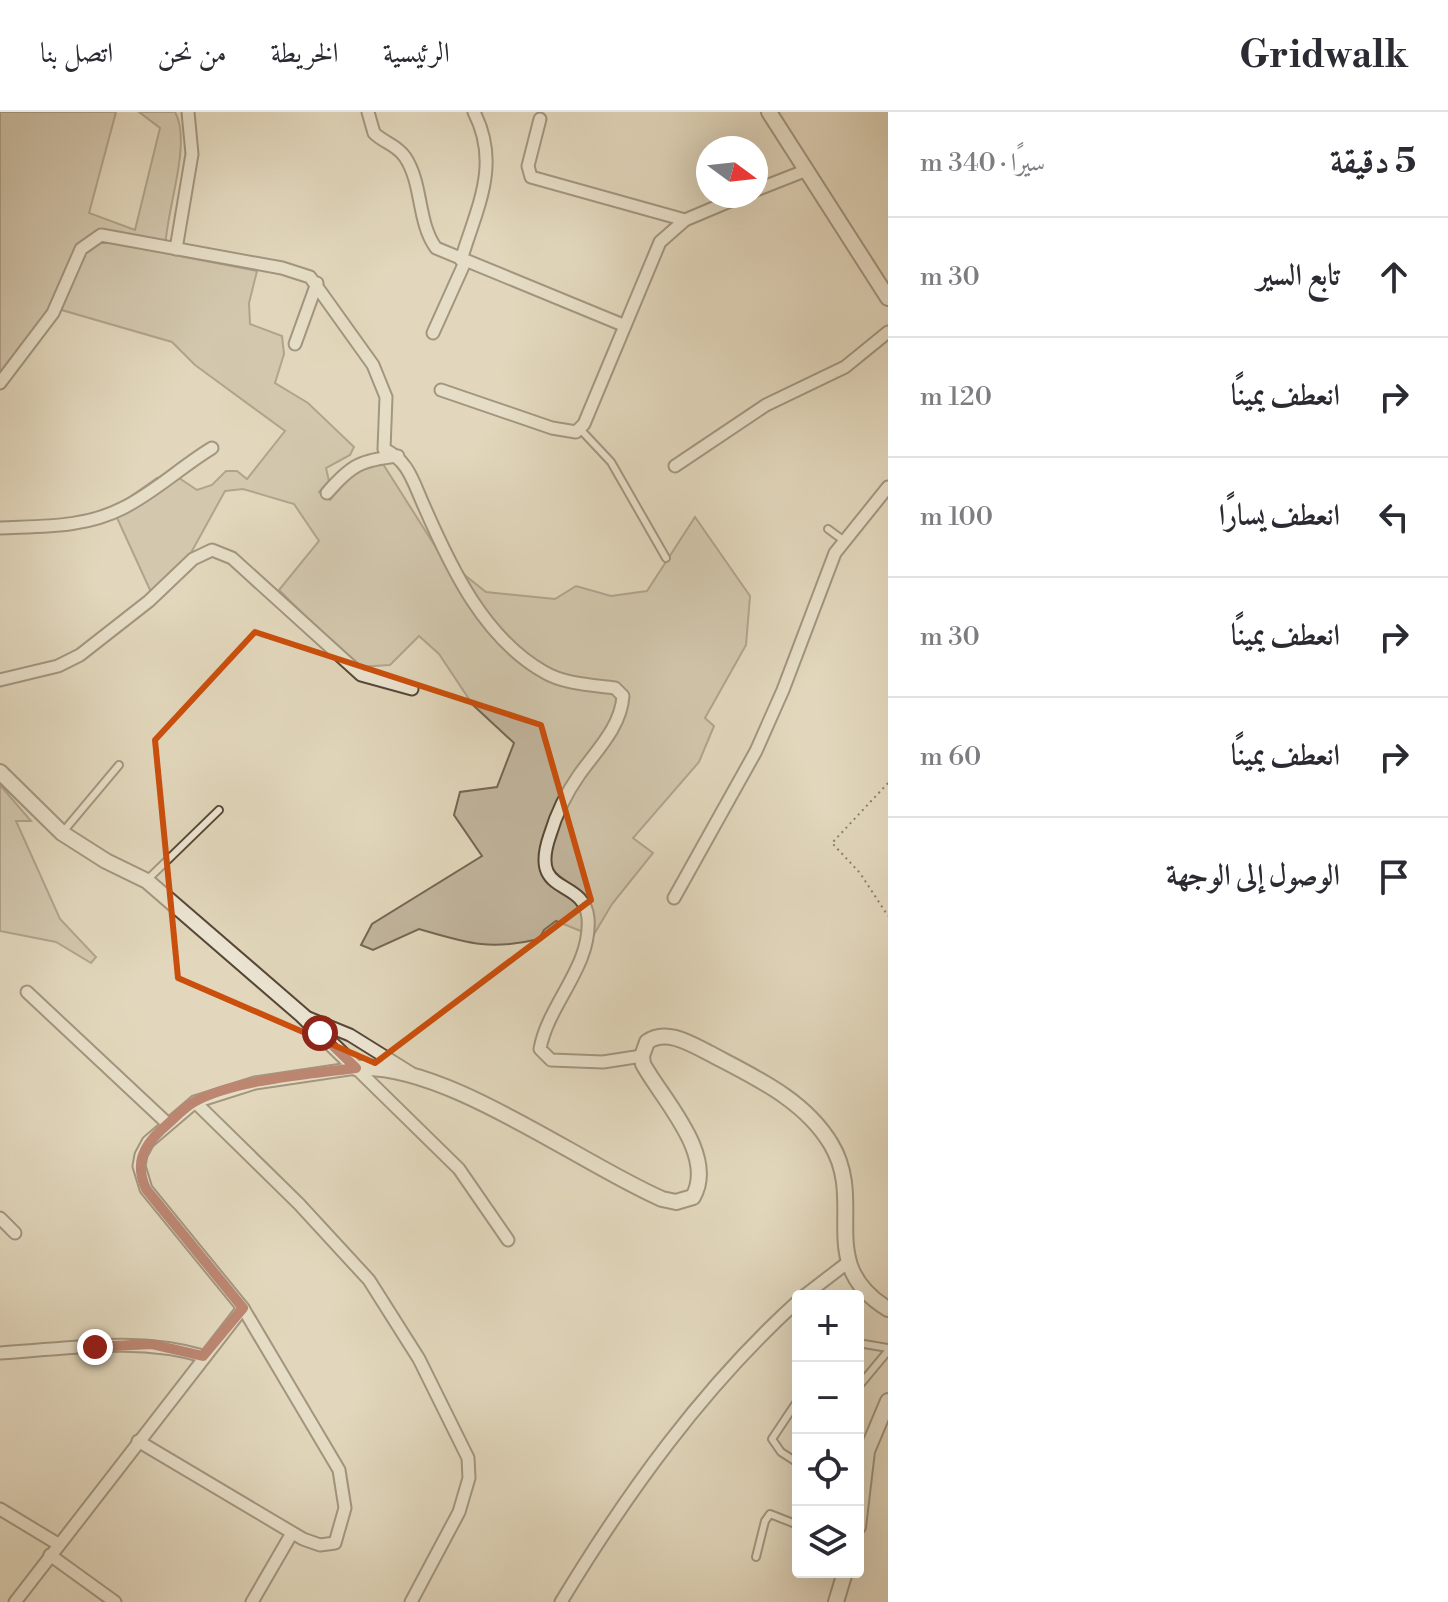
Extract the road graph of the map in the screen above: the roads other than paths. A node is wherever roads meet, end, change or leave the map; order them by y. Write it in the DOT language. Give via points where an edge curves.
graph roads {
  1 [pos="188,112"];
  2 [pos="368,112"];
  3 [pos="474,112"];
  4 [pos="769,112"];
  5 [pos="540,119"];
  6 [pos="807,170"];
  7 [pos="768,185"];
  8 [pos="714,208"];
  9 [pos="685,220"];
  10 [pos="176,249"];
  11 [pos="463,261"];
  12 [pos="317,283"];
  13 [pos="888,298"];
  14 [pos="623,325"];
  15 [pos="888,332"];
  16 [pos="433,333"];
  17 [pos="295,344"];
  18 [pos="0,383"];
  19 [pos="441,390"];
  20 [pos="580,429"];
  21 [pos="212,448"];
  22 [pos="398,456"];
  23 [pos="675,466"];
  24 [pos="888,487"];
  25 [pos="327,493"];
  26 [pos="0,528"];
  27 [pos="828,529"];
  28 [pos="843,540"];
  29 [pos="666,558"];
  30 [pos="0,680"];
  31 [pos="412,689"];
  32 [pos="119,765"];
  33 [pos="0,772"];
  34 [pos="219,810"];
  35 [pos="62,833"];
  36 [pos="147,881"];
  37 [pos="674,898"];
  38 [pos="27,992"];
  39 [pos="302,1015"];
  40 [pos="642,1056"];
  41 [pos="356,1068"];
  42 [pos="422,1079"];
  43 [pos="195,1102"];
  44 [pos="168,1124"];
  45 [pos="0,1218"];
  46 [pos="15,1233"];
  47 [pos="508,1240"];
  48 [pos="847,1263"];
  49 [pos="812,1290"];
  50 [pos="792,1307"];
  51 [pos="243,1308"];
  52 [pos="888,1309"];
  53 [pos="864,1344"];
  54 [pos="888,1350"];
  55 [pos="0,1353"];
  56 [pos="203,1356"];
  57 [pos="864,1380"];
  58 [pos="888,1401"];
  59 [pos="792,1409"];
  60 [pos="138,1441"];
  61 [pos="792,1459"];
  62 [pos="860,1506"];
  63 [pos="0,1509"];
  64 [pos="792,1523"];
  65 [pos="292,1533"];
  66 [pos="58,1544"];
  67 [pos="50,1555"];
  68 [pos="756,1557"];
  69 [pos="843,1578"];
  70 [pos="15,1602"];
  71 [pos="115,1602"];
  72 [pos="252,1602"];
  73 [pos="411,1602"];
  74 [pos="561,1602"];
  75 [pos="836,1602"];
  1 -- 10 [label="street" via="192,154"];
  2 -- 11 [label="street" via="374,133 397,147 412,171 430,240"];
  3 -- 11 [label="street" via="488,145 488,165"];
  4 -- 6 [label="street"];
  5 -- 9 [label="street" via="528,166 531,177"];
  6 -- 7 [label="street"];
  6 -- 13 [label="street"];
  8 -- 9 [label="street"];
  9 -- 14 [label="street" via="660,242"];
  10 -- 12 [label="street" via="282,268"];
  10 -- 18 [label="street" via="101,235 89,241 73,262 53,313"];
  11 -- 14 [label="street"];
  11 -- 16 [label="street"];
  12 -- 17 [label="street"];
  12 -- 22 [label="street" via="373,365 386,397 382,443"];
  14 -- 20 [label="street"];
  15 -- 23 [label="street" via="845,367 766,405"];
  19 -- 20 [label="street" via="569,433"];
  20 -- 29 [label="lane" via="611,462"];
  21 -- 26 [label="street" via="124,508 95,520"];
  22 -- 25 [label="street" via="348,469"];
  22 -- 40 [label="street" via="486,625 544,672 615,688 623,696 616,721 578,776 549,837 544,866 552,882 578,895 589,930 540,1049 551,1060 579,1062"];
  24 -- 28 [label="street"];
  27 -- 28 [label="lane"];
  28 -- 37 [label="street" via="756,751"];
  30 -- 31 [label="street" via="80,655 193,559 212,550 232,558 361,675"];
  32 -- 35 [label="lane"];
  33 -- 35 [label="street"];
  34 -- 36 [label="lane"];
  35 -- 36 [label="street"];
  36 -- 39 [label="street"];
  38 -- 44 [label="street"];
  39 -- 41 [label="street"];
  39 -- 42 [label="street" via="350,1035"];
  40 -- 42 [label="street" via="695,1154 700,1179 685,1202 662,1199 634,1186 535,1131"];
  40 -- 48 [label="street" via="653,1037 680,1039 768,1085 811,1119 841,1167"];
  41 -- 42 [label="street"];
  41 -- 43 [label="street" via="255,1083"];
  41 -- 47 [label="street" via="459,1169"];
  43 -- 44 [label="street"];
  43 -- 73 [label="street" via="369,1280 419,1359 468,1458 469,1478 459,1512"];
  44 -- 51 [label="street" via="141,1155 141,1177"];
  45 -- 46 [label="street"];
  48 -- 49 [label="street"];
  48 -- 52 [label="street" via="863,1290"];
  50 -- 74 [label="street" via="741,1358 639,1481"];
  51 -- 56 [label="street"];
  51 -- 65 [label="street" via="329,1447 344,1489 335,1543 320,1545"];
  53 -- 54 [label="lane"];
  54 -- 57 [label="lane"];
  55 -- 56 [label="street" via="126,1344"];
  56 -- 60 [label="street"];
  58 -- 62 [label="street" via="867,1451"];
  59 -- 61 [label="lane" via="772,1439"];
  60 -- 65 [label="street"];
  60 -- 66 [label="street"];
  63 -- 66 [label="street"];
  64 -- 68 [label="lane" via="770,1514"];
  65 -- 72 [label="street"];
  66 -- 67 [label="street"];
  67 -- 70 [label="street"];
  67 -- 71 [label="street"];
  69 -- 75 [label="street"];
}
